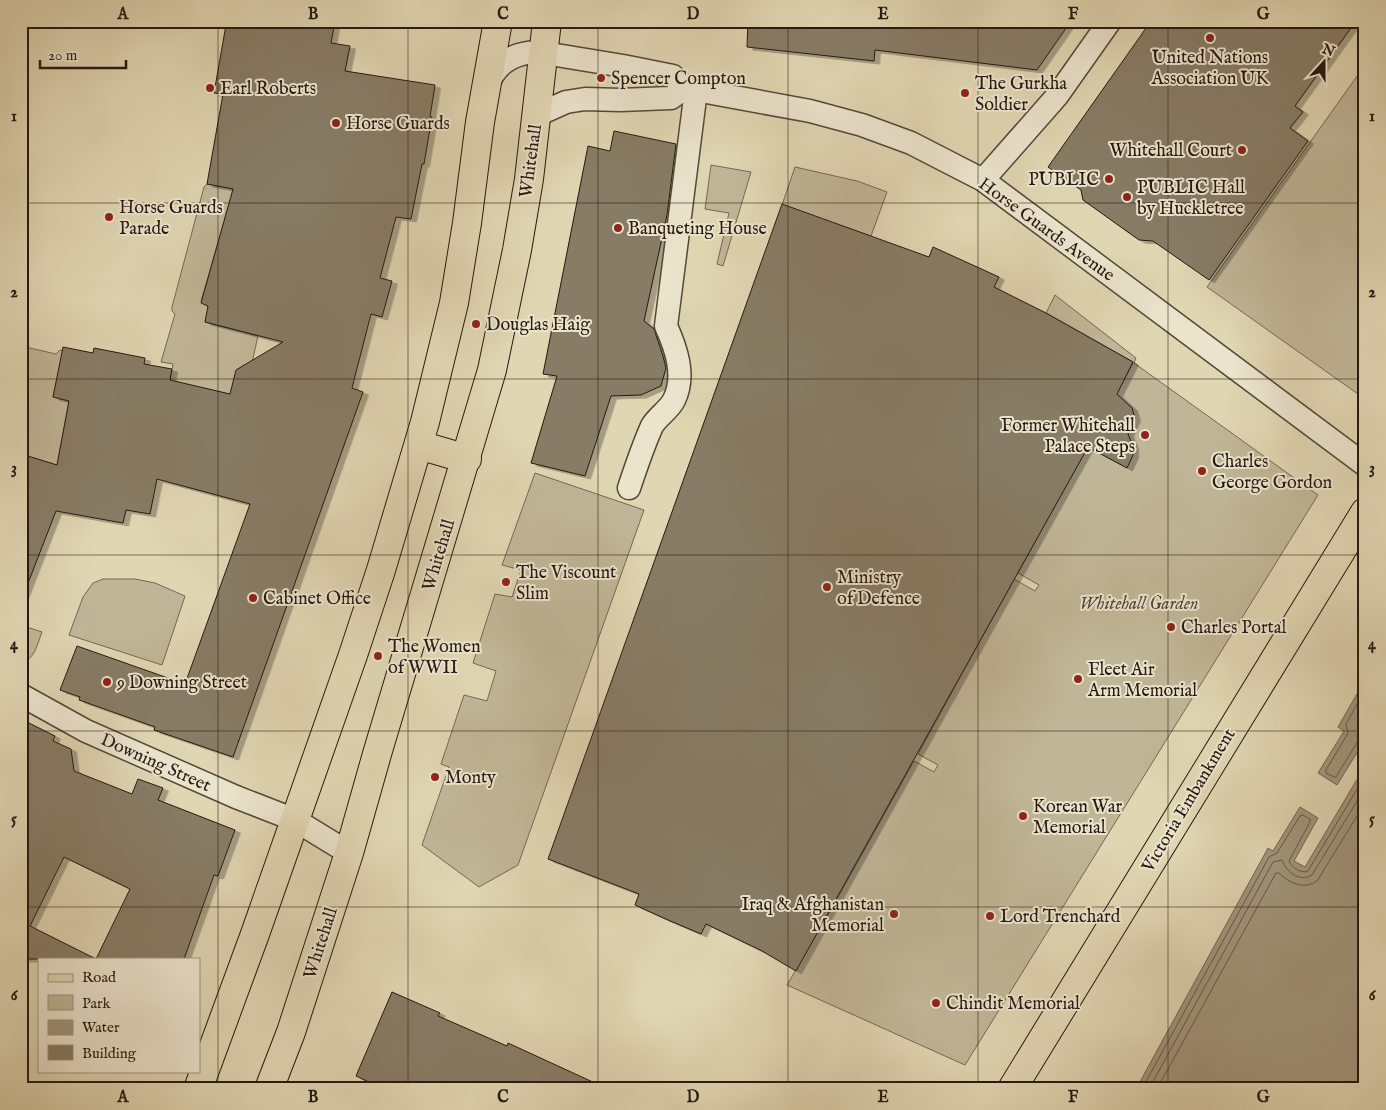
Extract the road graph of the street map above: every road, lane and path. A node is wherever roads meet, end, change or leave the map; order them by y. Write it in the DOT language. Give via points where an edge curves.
graph roads {
  1 [pos="498,21"];
  2 [pos="547,21"];
  3 [pos="1110,21"];
  4 [pos="544,53"];
  5 [pos="691,89"];
  6 [pos="485,95"];
  7 [pos="537,115"];
  8 [pos="983,180"];
  9 [pos="419,445"];
  10 [pos="466,459"];
  11 [pos="1365,464"];
  12 [pos="628,488"];
  13 [pos="1365,512"];
  14 [pos="21,695"];
  15 [pos="295,820"];
  16 [pos="349,853"];
  17 [pos="271,1082"];
  18 [pos="198,1089"];
  19 [pos="1012,1089"];
  1 -- 6 [label="main road"];
  2 -- 4 [label="main road, Whitehall"];
  3 -- 8 [label="street" via="1057,96"];
  4 -- 5 [label="street, Horse Guards Avenue" via="673,76"];
  4 -- 6 [label="street, Horse Guards Avenue" via="521,53 508,59 490,80"];
  4 -- 7 [label="main road, Whitehall"];
  5 -- 7 [label="street" via="671,98 566,102"];
  5 -- 8 [label="street, Horse Guards Avenue" via="810,111 862,125 911,144"];
  5 -- 12 [label="street" via="666,326 677,353 679,384 665,413 653,424"];
  6 -- 9 [label="main road" via="454,303"];
  7 -- 10 [label="main road, Whitehall" via="517,250 492,370"];
  8 -- 11 [label="street, Horse Guards Avenue"];
  9 -- 10 [label="main road"];
  9 -- 15 [label="main road" via="378,578"];
  10 -- 16 [label="main road, Whitehall"];
  13 -- 19 [label="main road, Victoria Embankment"];
  14 -- 15 [label="street, Downing Street" via="86,731"];
  15 -- 16 [label="street, Downing Street"];
  15 -- 18 [label="main road"];
  16 -- 17 [label="main road, Whitehall" via="302,1000"];
}
